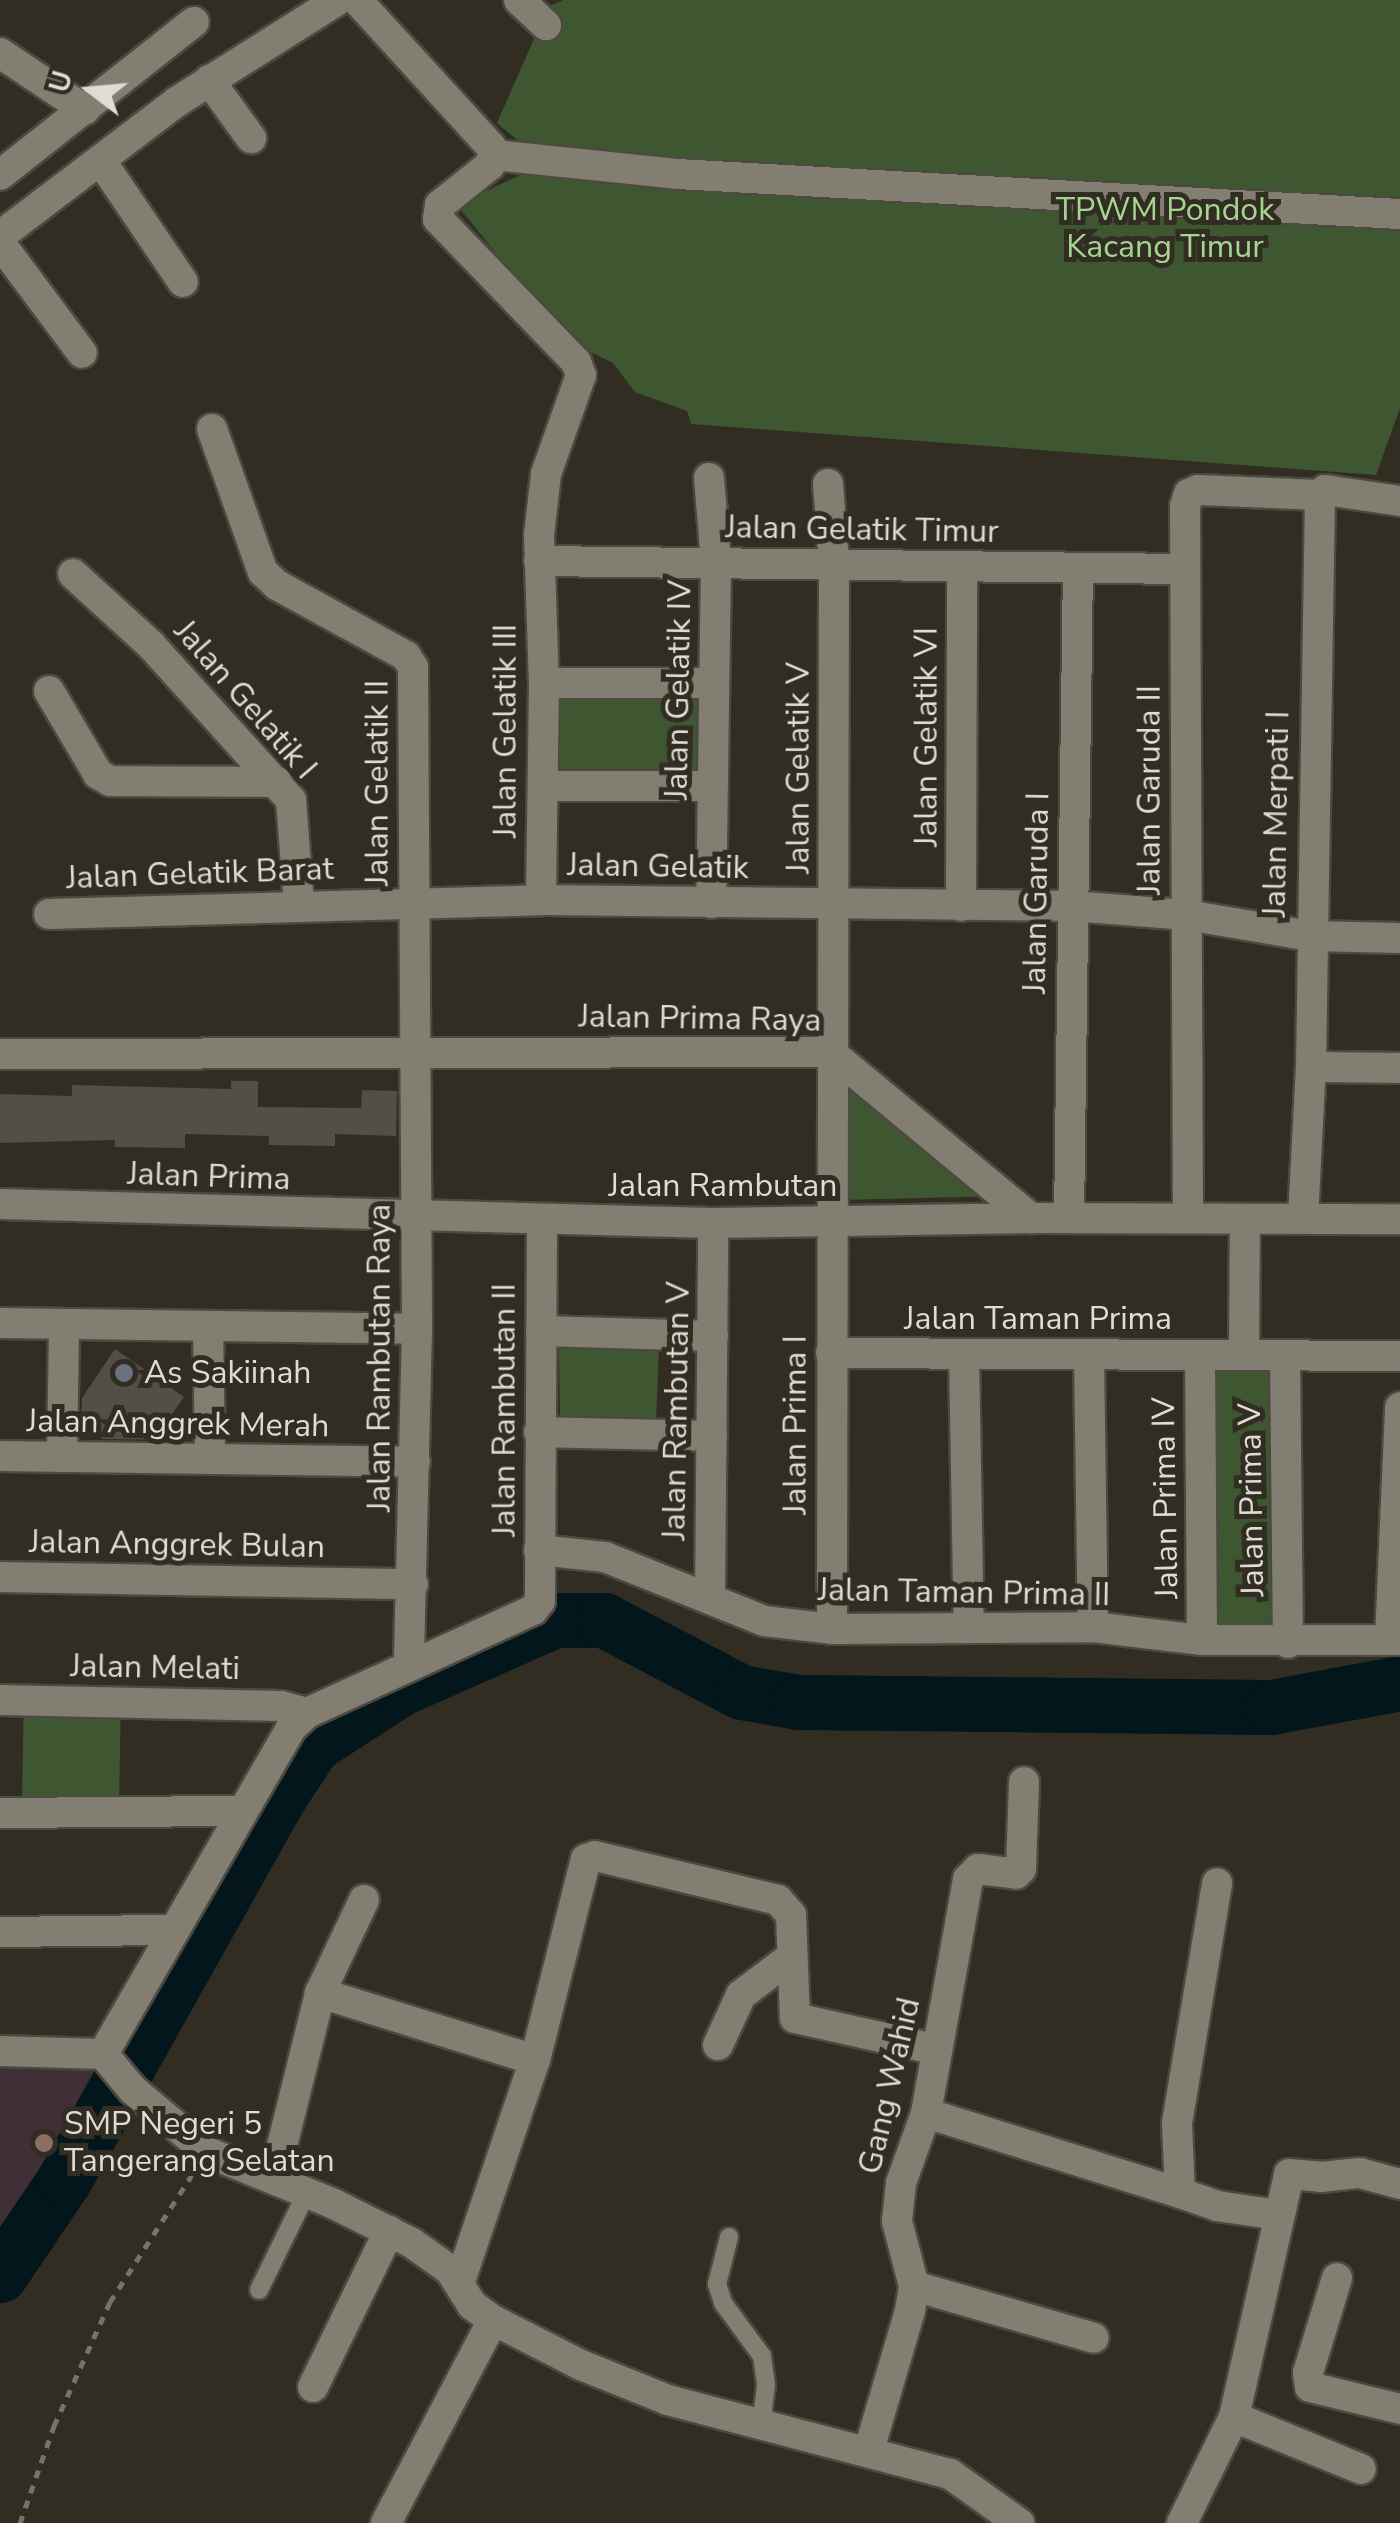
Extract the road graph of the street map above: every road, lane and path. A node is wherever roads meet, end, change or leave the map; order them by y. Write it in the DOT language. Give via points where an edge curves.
graph roads {
  1 [pos="338,0"];
  2 [pos="357,0"];
  3 [pos="519,0"];
  4 [pos="194,22"];
  5 [pos="546,24"];
  6 [pos="0,53"];
  7 [pos="209,80"];
  8 [pos="85,110"];
  9 [pos="251,138"];
  10 [pos="494,155"];
  11 [pos="101,160"];
  12 [pos="1,173"];
  13 [pos="1400,214"];
  14 [pos="0,240"];
  15 [pos="183,282"];
  16 [pos="82,353"];
  17 [pos="212,429"];
  18 [pos="709,478"];
  19 [pos="828,484"];
  20 [pos="1320,495"];
  21 [pos="1400,502"];
  22 [pos="538,561"];
  23 [pos="716,561"];
  24 [pos="834,562"];
  25 [pos="962,568"];
  26 [pos="1078,568"];
  27 [pos="1184,569"];
  28 [pos="74,574"];
  29 [pos="544,683"];
  30 [pos="714,683"];
  31 [pos="49,691"];
  32 [pos="277,782"];
  33 [pos="543,786"];
  34 [pos="713,786"];
  35 [pos="542,900"];
  36 [pos="711,903"];
  37 [pos="299,904"];
  38 [pos="414,904"];
  39 [pos="833,906"];
  40 [pos="961,906"];
  41 [pos="1072,906"];
  42 [pos="50,914"];
  43 [pos="1186,915"];
  44 [pos="1310,936"];
  45 [pos="1400,938"];
  46 [pos="415,1051"];
  47 [pos="830,1052"];
  48 [pos="0,1054"];
  49 [pos="1311,1067"];
  50 [pos="1400,1068"];
  51 [pos="0,1204"];
  52 [pos="416,1218"];
  53 [pos="1031,1218"];
  54 [pos="1070,1218"];
  55 [pos="1188,1218"];
  56 [pos="1303,1218"];
  57 [pos="1400,1219"];
  58 [pos="542,1220"];
  59 [pos="1245,1220"];
  60 [pos="831,1222"];
  61 [pos="713,1223"];
  62 [pos="0,1323"];
  63 [pos="64,1324"];
  64 [pos="208,1326"];
  65 [pos="418,1329"];
  66 [pos="540,1330"];
  67 [pos="713,1336"];
  68 [pos="831,1353"];
  69 [pos="964,1354"];
  70 [pos="1089,1354"];
  71 [pos="1200,1355"];
  72 [pos="1244,1355"];
  73 [pos="1286,1356"];
  74 [pos="1400,1356"];
  75 [pos="1400,1407"];
  76 [pos="539,1432"];
  77 [pos="712,1436"];
  78 [pos="0,1456"];
  79 [pos="62,1457"];
  80 [pos="210,1459"];
  81 [pos="415,1462"];
  82 [pos="539,1550"];
  83 [pos="0,1578"];
  84 [pos="413,1584"];
  85 [pos="710,1600"];
  86 [pos="1093,1627"];
  87 [pos="832,1628"];
  88 [pos="969,1628"];
  89 [pos="1202,1640"];
  90 [pos="1395,1640"];
  91 [pos="1288,1643"];
  92 [pos="409,1666"];
  93 [pos="0,1700"];
  94 [pos="307,1714"];
  95 [pos="1024,1782"];
  96 [pos="241,1811"];
  97 [pos="0,1813"];
  98 [pos="1218,1883"];
  99 [pos="364,1900"];
  100 [pos="171,1930"];
  101 [pos="0,1932"];
  102 [pos="791,1957"];
  103 [pos="320,1993"];
  104 [pos="718,2045"];
  105 [pos="934,2049"];
  106 [pos="0,2052"];
  107 [pos="535,2060"];
  108 [pos="117,2071"];
  109 [pos="926,2113"];
  110 [pos="207,2152"];
  111 [pos="274,2178"];
  112 [pos="1400,2184"];
  113 [pos="307,2192"];
  114 [pos="1180,2192"];
  115 [pos="1280,2215"];
  116 [pos="389,2231"];
  117 [pos="729,2237"];
  118 [pos="1337,2278"];
  119 [pos="460,2281"];
  120 [pos="914,2286"];
  121 [pos="259,2290"];
  122 [pos="494,2320"];
  123 [pos="1094,2338"];
  124 [pos="313,2386"];
  125 [pos="1400,2409"];
  126 [pos="1234,2417"];
  127 [pos="760,2426"];
  128 [pos="869,2450"];
  129 [pos="1361,2469"];
  130 [pos="20,2523"];
  131 [pos="386,2523"];
  132 [pos="1020,2523"];
  133 [pos="1182,2523"];
  1 -- 7 [label="street"];
  2 -- 10 [label="street"];
  3 -- 5 [label="street"];
  4 -- 8 [label="street"];
  6 -- 8 [label="street"];
  7 -- 9 [label="street"];
  7 -- 11 [label="street"];
  8 -- 12 [label="street"];
  10 -- 13 [label="street" via="677,174"];
  10 -- 22 [label="street, Jalan Gelatik III" via="436,212 581,375 546,474"];
  11 -- 14 [label="street"];
  11 -- 15 [label="street"];
  14 -- 16 [label="street"];
  17 -- 38 [label="street, Jalan Gelatik II" via="263,572 406,656 414,667"];
  18 -- 23 [label="street, Jalan Gelatik IV"];
  19 -- 24 [label="street, Jalan Gelatik V"];
  20 -- 21 [label="street" via="1325,490"];
  20 -- 27 [label="street, Jalan Garuda II" via="1189,494"];
  20 -- 44 [label="street, Jalan Merpati I"];
  22 -- 23 [label="street, Jalan Gelatik Timur"];
  22 -- 29 [label="street, Jalan Gelatik III"];
  23 -- 24 [label="street, Jalan Gelatik Timur"];
  23 -- 30 [label="street, Jalan Gelatik IV"];
  24 -- 25 [label="street, Jalan Gelatik Timur"];
  24 -- 39 [label="street, Jalan Gelatik V"];
  25 -- 26 [label="street, Jalan Gelatik Timur"];
  25 -- 40 [label="street, Jalan Gelatik VI"];
  26 -- 27 [label="street, Jalan Gelatik Timur"];
  26 -- 41 [label="street, Jalan Garuda I"];
  27 -- 43 [label="street, Jalan Garuda II"];
  28 -- 32 [label="street, Jalan Gelatik I" via="150,644"];
  29 -- 30 [label="street"];
  29 -- 33 [label="street, Jalan Gelatik III"];
  30 -- 34 [label="street, Jalan Gelatik IV"];
  31 -- 32 [label="street" via="98,774 110,781"];
  32 -- 37 [label="street, Jalan Gelatik I" via="294,809"];
  33 -- 34 [label="street"];
  33 -- 35 [label="street, Jalan Gelatik III"];
  34 -- 36 [label="street, Jalan Gelatik IV"];
  35 -- 36 [label="street, Jalan Gelatik"];
  35 -- 38 [label="street, Jalan Gelatik"];
  36 -- 39 [label="street, Jalan Gelatik"];
  37 -- 38 [label="street, Jalan Gelatik Barat"];
  37 -- 42 [label="street, Jalan Gelatik Barat"];
  38 -- 46 [label="street, Jalan Gelatik II"];
  39 -- 40 [label="street, Jalan Gelatik"];
  39 -- 47 [label="street, Jalan Gelatik V"];
  40 -- 41 [label="street, Jalan Gelatik"];
  41 -- 43 [label="street, Jalan Gelatik"];
  41 -- 54 [label="street, Jalan Garuda I"];
  43 -- 44 [label="street, Jalan Gelatik"];
  43 -- 55 [label="street, Jalan Garuda II"];
  44 -- 45 [label="street, Jalan Gelatik"];
  44 -- 49 [label="street, Jalan Merpati I"];
  46 -- 47 [label="street, Jalan Prima Raya"];
  46 -- 48 [label="street, Jalan Prima Raya"];
  46 -- 52 [label="street, Jalan Rambutan Raya"];
  47 -- 53 [label="street, Jalan Prima Raya"];
  47 -- 60 [label="street, Jalan Gelatik V"];
  49 -- 50 [label="street"];
  49 -- 56 [label="street, Jalan Merpati I"];
  51 -- 52 [label="street, Jalan Prima"];
  52 -- 58 [label="street, Jalan Rambutan"];
  52 -- 65 [label="street, Jalan Rambutan Raya"];
  53 -- 54 [label="street"];
  53 -- 60 [label="street, Jalan Rambutan"];
  54 -- 55 [label="street"];
  55 -- 59 [label="street"];
  56 -- 57 [label="street"];
  56 -- 59 [label="street"];
  58 -- 61 [label="street, Jalan Rambutan"];
  58 -- 66 [label="street, Jalan Rambutan II"];
  59 -- 72 [label="street"];
  60 -- 61 [label="street, Jalan Rambutan"];
  60 -- 68 [label="street, Jalan Prima I"];
  61 -- 67 [label="street, Jalan Rambutan V"];
  62 -- 63 [label="street"];
  63 -- 64 [label="street"];
  63 -- 79 [label="street"];
  64 -- 65 [label="street"];
  64 -- 80 [label="street"];
  65 -- 81 [label="street, Jalan Rambutan Raya"];
  66 -- 67 [label="street"];
  66 -- 76 [label="street, Jalan Rambutan II"];
  67 -- 77 [label="street, Jalan Rambutan V"];
  68 -- 69 [label="street, Jalan Taman Prima"];
  68 -- 87 [label="street, Jalan Prima I"];
  69 -- 70 [label="street, Jalan Taman Prima"];
  69 -- 88 [label="street"];
  70 -- 71 [label="street, Jalan Taman Prima"];
  70 -- 86 [label="street"];
  71 -- 72 [label="street, Jalan Taman Prima"];
  71 -- 89 [label="street, Jalan Prima IV"];
  72 -- 73 [label="street, Jalan Taman Prima"];
  73 -- 74 [label="street, Jalan Taman Prima"];
  73 -- 91 [label="street, Jalan Prima V"];
  75 -- 90 [label="street"];
  76 -- 77 [label="street"];
  76 -- 82 [label="street, Jalan Rambutan II"];
  77 -- 85 [label="street, Jalan Rambutan V"];
  78 -- 79 [label="street, Jalan Anggrek Merah"];
  79 -- 80 [label="street, Jalan Anggrek Merah"];
  80 -- 81 [label="street, Jalan Anggrek Merah"];
  81 -- 84 [label="street, Jalan Rambutan Raya"];
  82 -- 85 [label="street, Jalan Taman Prima II" via="605,1557"];
  82 -- 92 [label="street, Jalan Rambutan II" via="540,1601 533,1610"];
  83 -- 84 [label="street, Jalan Anggrek Bulan"];
  84 -- 92 [label="street, Jalan Rambutan Raya"];
  85 -- 87 [label="street, Jalan Taman Prima II" via="764,1621"];
  86 -- 88 [label="street, Jalan Taman Prima II"];
  86 -- 89 [label="street, Jalan Taman Prima II"];
  87 -- 88 [label="street, Jalan Taman Prima II"];
  89 -- 91 [label="street, Jalan Taman Prima II"];
  90 -- 91 [label="street, Jalan Taman Prima II"];
  92 -- 94 [label="street"];
  93 -- 94 [label="street, Jalan Melati" via="281,1706"];
  94 -- 96 [label="street" via="276,1750"];
  95 -- 105 [label="street, Gang Wahid" via="1021,1870 978,1869 968,1879"];
  96 -- 97 [label="street"];
  96 -- 100 [label="street"];
  98 -- 114 [label="street" via="1176,2122"];
  99 -- 103 [label="street"];
  100 -- 101 [label="street"];
  100 -- 108 [label="street"];
  102 -- 104 [label="street" via="741,1994"];
  102 -- 105 [label="street" via="795,2018"];
  102 -- 107 [label="street" via="791,1915 778,1900 595,1856 582,1868"];
  103 -- 107 [label="street"];
  103 -- 111 [label="street"];
  105 -- 109 [label="street, Gang Wahid"];
  106 -- 108 [label="street"];
  107 -- 119 [label="street"];
  108 -- 110 [label="street"];
  109 -- 114 [label="street"];
  109 -- 120 [label="street, Gang Wahid" via="901,2184 897,2220"];
  110 -- 111 [label="street"];
  110 -- 130 [label="path" via="110,2302 54,2426"];
  111 -- 113 [label="street"];
  112 -- 115 [label="street" via="1360,2173 1289,2174"];
  113 -- 116 [label="street"];
  113 -- 121 [label="lane"];
  114 -- 115 [label="street" via="1217,2206"];
  115 -- 126 [label="street"];
  116 -- 119 [label="street"];
  116 -- 124 [label="street"];
  117 -- 127 [label="lane" via="717,2284 762,2356"];
  118 -- 125 [label="street" via="1308,2373 1310,2387"];
  119 -- 122 [label="street" via="472,2305"];
  120 -- 123 [label="street"];
  120 -- 128 [label="street, Gang Wahid"];
  122 -- 127 [label="street" via="668,2400"];
  122 -- 131 [label="street"];
  126 -- 129 [label="street"];
  126 -- 133 [label="street"];
  127 -- 128 [label="street"];
  128 -- 132 [label="street" via="950,2474"];
}
